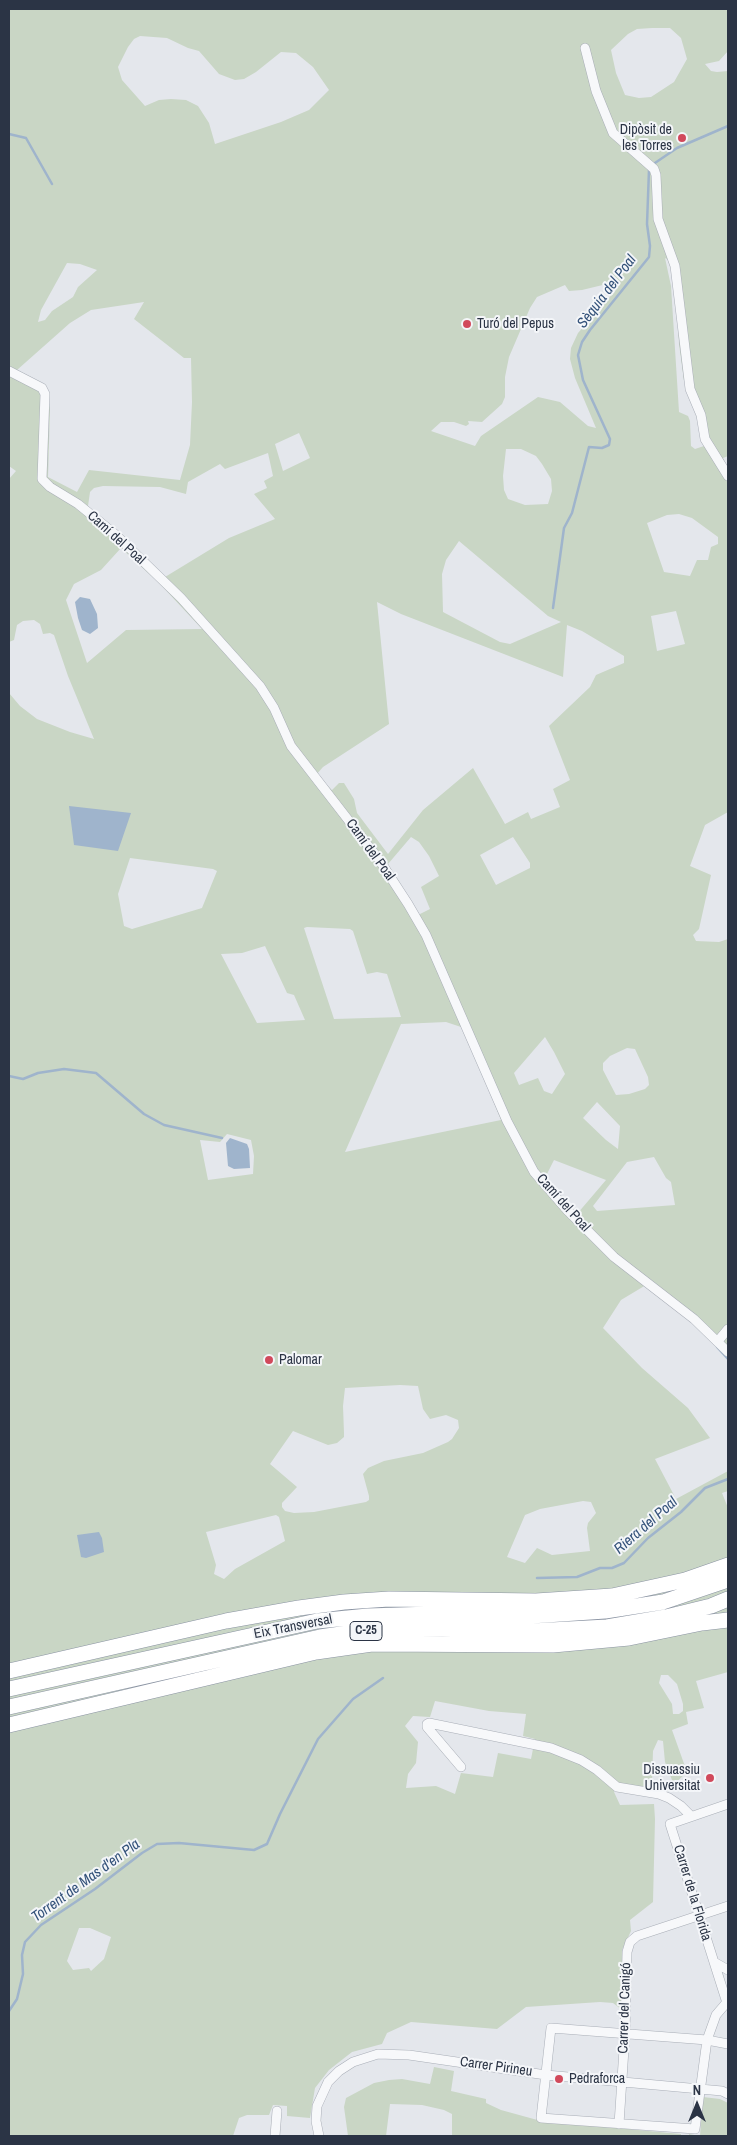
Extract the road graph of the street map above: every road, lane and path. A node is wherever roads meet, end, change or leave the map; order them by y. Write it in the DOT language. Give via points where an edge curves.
graph roads {
  1 [pos="585,48"];
  2 [pos="9,371"];
  3 [pos="728,476"];
  4 [pos="728,1329"];
  5 [pos="718,1341"];
  6 [pos="728,1352"];
  7 [pos="728,1565"];
  8 [pos="728,1580"];
  9 [pos="728,1599"];
  10 [pos="728,1620"];
  11 [pos="106,1667"];
  12 [pos="9,1671"];
  13 [pos="9,1681"];
  14 [pos="9,1689"];
  15 [pos="9,1707"];
  16 [pos="9,1725"];
  17 [pos="462,1767"];
  18 [pos="728,1804"];
  19 [pos="691,1816"];
  20 [pos="728,1906"];
  21 [pos="700,1917"];
  22 [pos="714,1962"];
  23 [pos="728,1970"];
  24 [pos="727,2005"];
  25 [pos="625,2034"];
  26 [pos="707,2040"];
  27 [pos="728,2044"];
  28 [pos="546,2074"];
  29 [pos="622,2080"];
  30 [pos="699,2089"];
  31 [pos="728,2094"];
  32 [pos="278,2111"];
  33 [pos="619,2124"];
  34 [pos="275,2136"];
  35 [pos="319,2136"];
  1 -- 3 [label="street" via="596,91 613,133 654,169 658,219 675,266 690,389 701,415 705,439"];
  2 -- 5 [label="street, Camí del Poal" via="42,388 45,394 42,479 116,535 181,598 260,686 291,746 380,861 426,935 507,1121 534,1172 614,1257 667,1296"];
  4 -- 5 [label="street"];
  5 -- 6 [label="street, Camí del Poal"];
  7 -- 12 [label="highway" via="648,1590 587,1599 389,1599 299,1608 226,1621"];
  8 -- 11 [label="highway, Eix Transversal / C-25" via="663,1602 605,1612 531,1616 432,1614 317,1621"];
  9 -- 15 [label="highway, Eix Transversal / C-25" via="666,1617 607,1627 532,1631 369,1630 320,1637"];
  10 -- 16 [label="highway" via="629,1638 553,1645 372,1644 316,1652"];
  11 -- 13 [label="highway"];
  11 -- 14 [label="highway, Eix Transversal / C-25"];
  17 -- 19 [label="street" via="427,1724 551,1748 581,1760 617,1787 669,1798"];
  18 -- 19 [label="street"];
  19 -- 21 [label="street, Carrer de la Florida" via="670,1824"];
  20 -- 21 [label="street"];
  21 -- 22 [label="street, Carrer de la Florida"];
  21 -- 25 [label="street, Carrer del Canigó" via="637,1936 630,1942"];
  22 -- 23 [label="street"];
  22 -- 24 [label="street, Carrer de la Florida"];
  24 -- 26 [label="street" via="716,2015"];
  25 -- 26 [label="street"];
  25 -- 28 [label="street" via="551,2028"];
  25 -- 29 [label="street, Carrer del Canigó"];
  26 -- 27 [label="street"];
  26 -- 30 [label="street"];
  28 -- 29 [label="street, Carrer Pirineu"];
  28 -- 33 [label="street" via="541,2118"];
  28 -- 35 [label="street, Carrer Pirineu" via="409,2055 365,2057 339,2071 328,2082 317,2106"];
  29 -- 30 [label="street, Carrer Pirineu"];
  29 -- 33 [label="street, Carrer del Canigó"];
  30 -- 31 [label="street, Carrer Pirineu"];
  30 -- 33 [label="street" via="695,2129"];
  32 -- 34 [label="street"];
}
